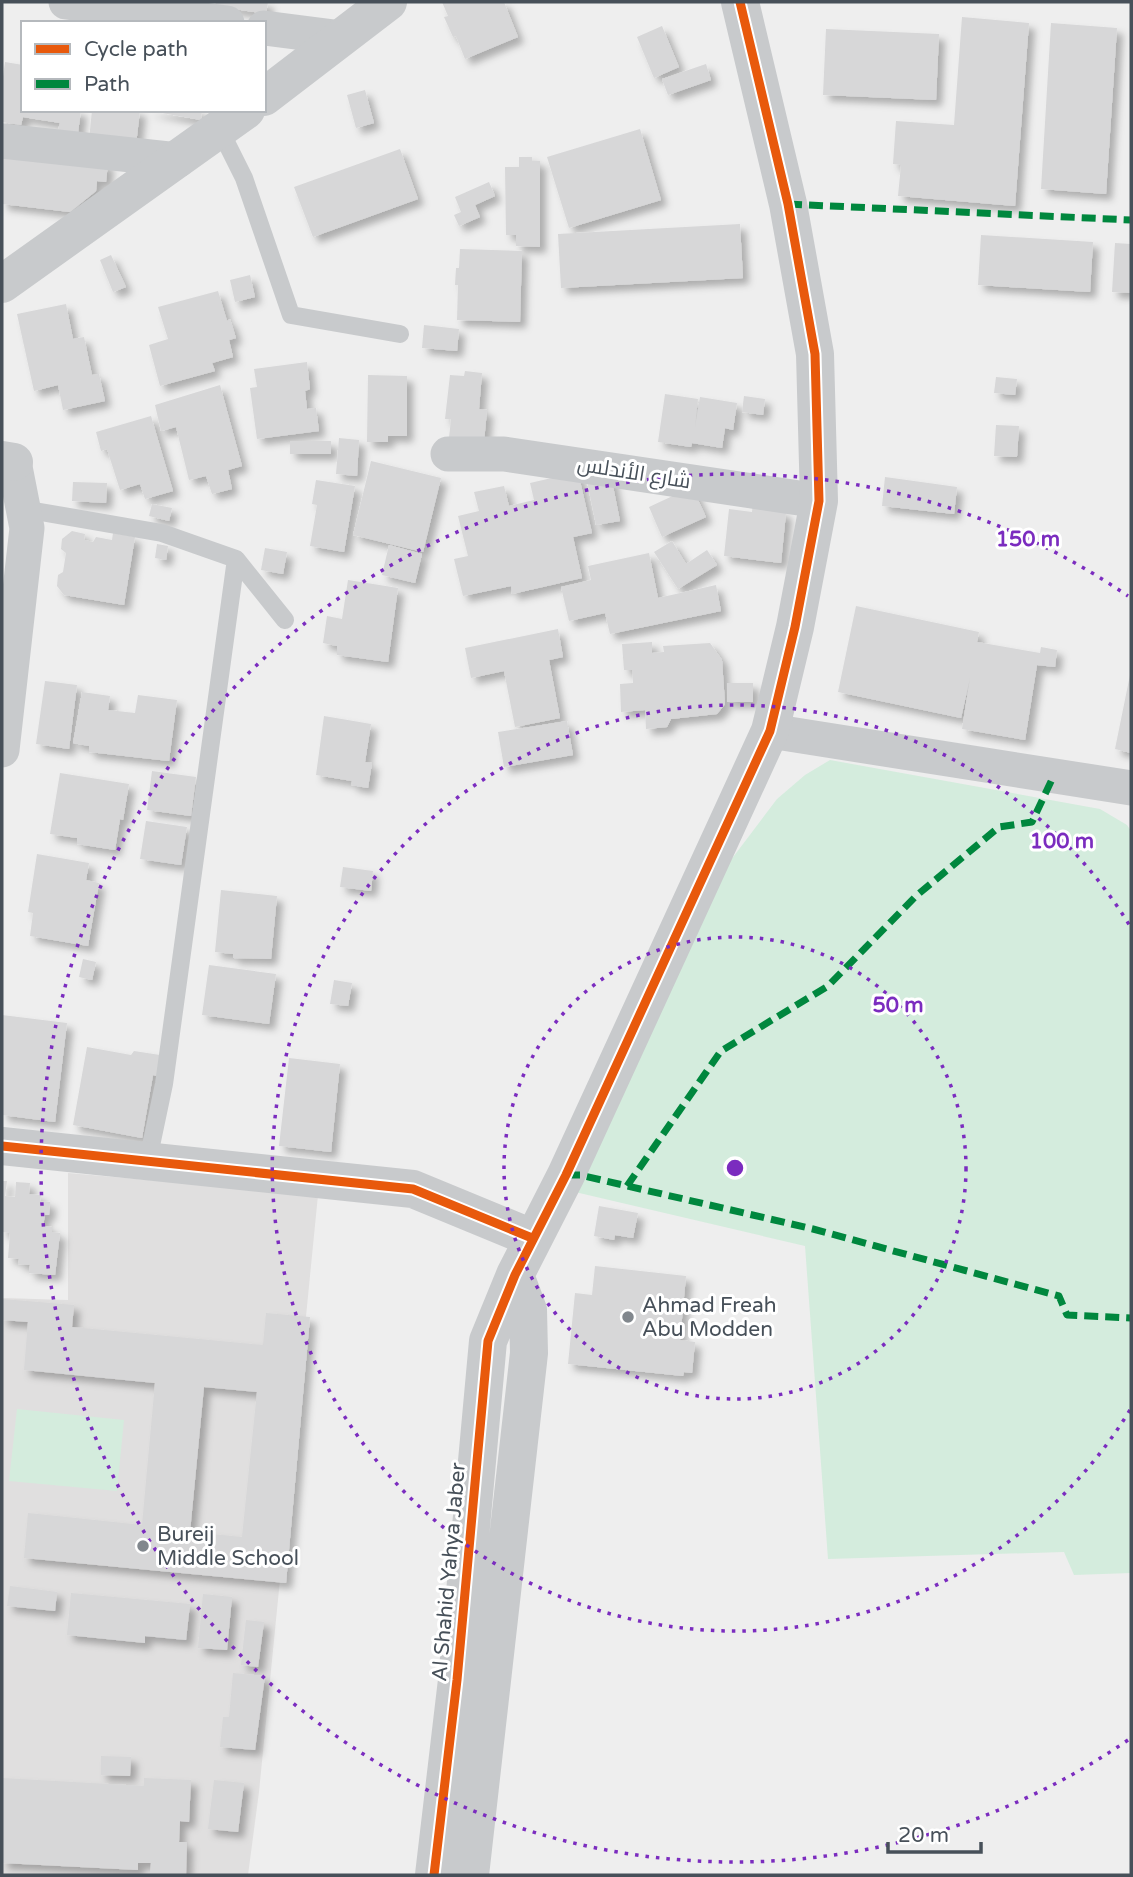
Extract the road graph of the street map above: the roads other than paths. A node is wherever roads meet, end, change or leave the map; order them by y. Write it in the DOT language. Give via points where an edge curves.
graph roads {
  1 [pos="66,2"];
  2 [pos="388,2"];
  3 [pos="740,2"];
  4 [pos="211,21"];
  5 [pos="266,28"];
  6 [pos="342,38"];
  7 [pos="266,95"];
  8 [pos="233,120"];
  9 [pos="2,141"];
  10 [pos="178,159"];
  11 [pos="2,284"];
  12 [pos="400,334"];
  13 [pos="448,454"];
  14 [pos="8,461"];
  15 [pos="819,501"];
  16 [pos="23,509"];
  17 [pos="236,559"];
  18 [pos="285,620"];
  19 [pos="770,731"];
  20 [pos="2,750"];
  21 [pos="1131,788"];
  22 [pos="2,1146"];
  23 [pos="148,1160"];
  24 [pos="532,1238"];
  25 [pos="515,1275"];
  26 [pos="434,1875"];
  27 [pos="470,1875"];
  1 -- 4 [label="street"];
  2 -- 6 [label="street"];
  3 -- 15 [label="street, Al Shahid Yahya Jaber" via="788,204 815,354"];
  5 -- 6 [label="street"];
  6 -- 7 [label="street"];
  8 -- 10 [label="street"];
  8 -- 12 [label="lane" via="244,178 291,315"];
  9 -- 10 [label="street"];
  10 -- 11 [label="street"];
  13 -- 15 [label="street, شارع الأندلس" via="504,454"];
  14 -- 16 [label="street"];
  15 -- 19 [label="street, Al Shahid Yahya Jaber"];
  16 -- 17 [label="lane" via="162,533"];
  16 -- 20 [label="street" via="27,528"];
  17 -- 18 [label="lane"];
  17 -- 23 [label="lane" via="163,1084"];
  19 -- 21 [label="street"];
  19 -- 24 [label="street, Al Shahid Yahya Jaber" via="566,1175"];
  22 -- 23 [label="street"];
  23 -- 24 [label="street" via="413,1189"];
  24 -- 25 [label="street, Al Shahid Yahya Jaber"];
  25 -- 26 [label="street, Al Shahid Yahya Jaber" via="488,1341"];
  25 -- 27 [label="street" via="528,1310 529,1353"];
}
